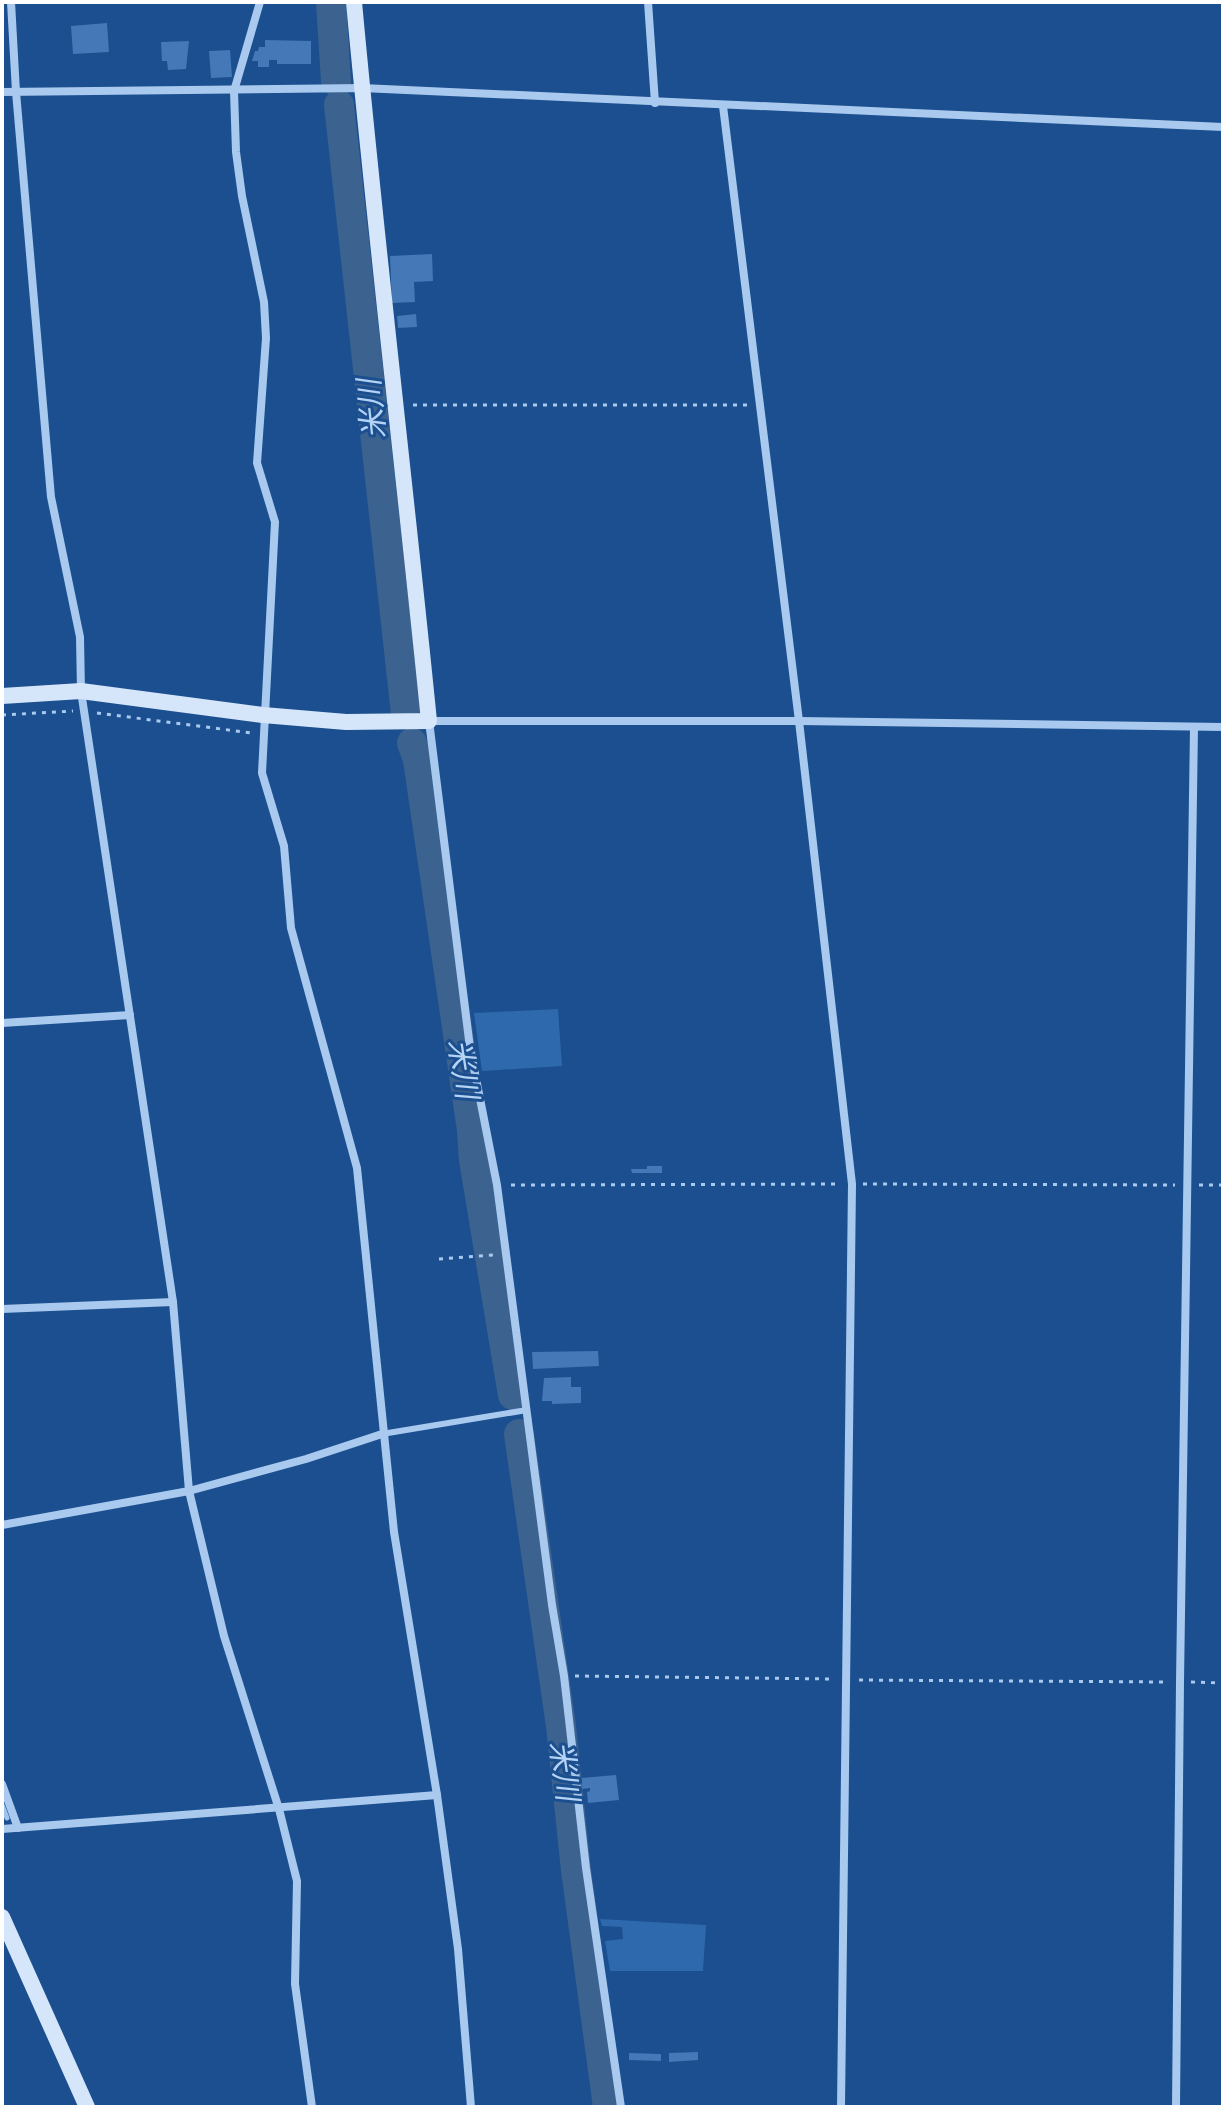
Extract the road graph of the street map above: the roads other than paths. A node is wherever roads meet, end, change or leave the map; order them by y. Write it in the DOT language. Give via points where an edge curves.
graph roads {
  1 [pos="11,2"];
  2 [pos="260,2"];
  3 [pos="354,2"];
  4 [pos="648,2"];
  5 [pos="362,88"];
  6 [pos="234,91"];
  7 [pos="2,92"];
  8 [pos="16,92"];
  9 [pos="655,103"];
  10 [pos="723,106"];
  11 [pos="1223,127"];
  12 [pos="81,691"];
  13 [pos="2,696"];
  14 [pos="263,715"];
  15 [pos="429,721"];
  16 [pos="799,721"];
  17 [pos="1194,727"];
  18 [pos="1223,727"];
  19 [pos="130,1015"];
  20 [pos="2,1023"];
  21 [pos="173,1302"];
  22 [pos="2,1309"];
  23 [pos="527,1410"];
  24 [pos="382,1434"];
  25 [pos="189,1491"];
  26 [pos="2,1525"];
  27 [pos="2,1784"];
  28 [pos="437,1795"];
  29 [pos="279,1809"];
  30 [pos="18,1828"];
  31 [pos="2,1829"];
  32 [pos="2,1917"];
  33 [pos="87,2107"];
  34 [pos="312,2107"];
  35 [pos="471,2107"];
  36 [pos="621,2107"];
  37 [pos="841,2107"];
  38 [pos="1176,2107"];
  1 -- 8 [label="street"];
  2 -- 6 [label="street"];
  3 -- 5 [label="street"];
  4 -- 9 [label="street"];
  5 -- 6 [label="street"];
  5 -- 9 [label="street"];
  5 -- 15 [label="street"];
  6 -- 8 [label="street"];
  6 -- 14 [label="street" via="242,196 264,302 257,463 275,522"];
  7 -- 8 [label="street"];
  8 -- 12 [label="street" via="51,497 80,637"];
  9 -- 10 [label="street"];
  10 -- 11 [label="street"];
  10 -- 16 [label="street"];
  12 -- 13 [label="street"];
  12 -- 14 [label="street"];
  12 -- 19 [label="street"];
  14 -- 15 [label="street"];
  14 -- 24 [label="street" via="262,773 284,846 291,928 357,1168"];
  15 -- 16 [label="street"];
  15 -- 23 [label="street" via="470,1048 497,1185"];
  16 -- 17 [label="street"];
  16 -- 37 [label="street" via="852,1184"];
  17 -- 18 [label="street"];
  17 -- 38 [label="street"];
  19 -- 20 [label="street"];
  19 -- 21 [label="street"];
  21 -- 22 [label="street"];
  21 -- 25 [label="street"];
  23 -- 24 [label="lane"];
  23 -- 36 [label="street"];
  24 -- 25 [label="street"];
  24 -- 28 [label="street"];
  25 -- 26 [label="street"];
  25 -- 29 [label="street" via="224,1636"];
  27 -- 30 [label="street"];
  28 -- 29 [label="street"];
  28 -- 35 [label="street" via="458,1949"];
  29 -- 30 [label="street"];
  29 -- 34 [label="street" via="297,1881 295,1984"];
  30 -- 31 [label="street"];
  32 -- 33 [label="street"];
}
